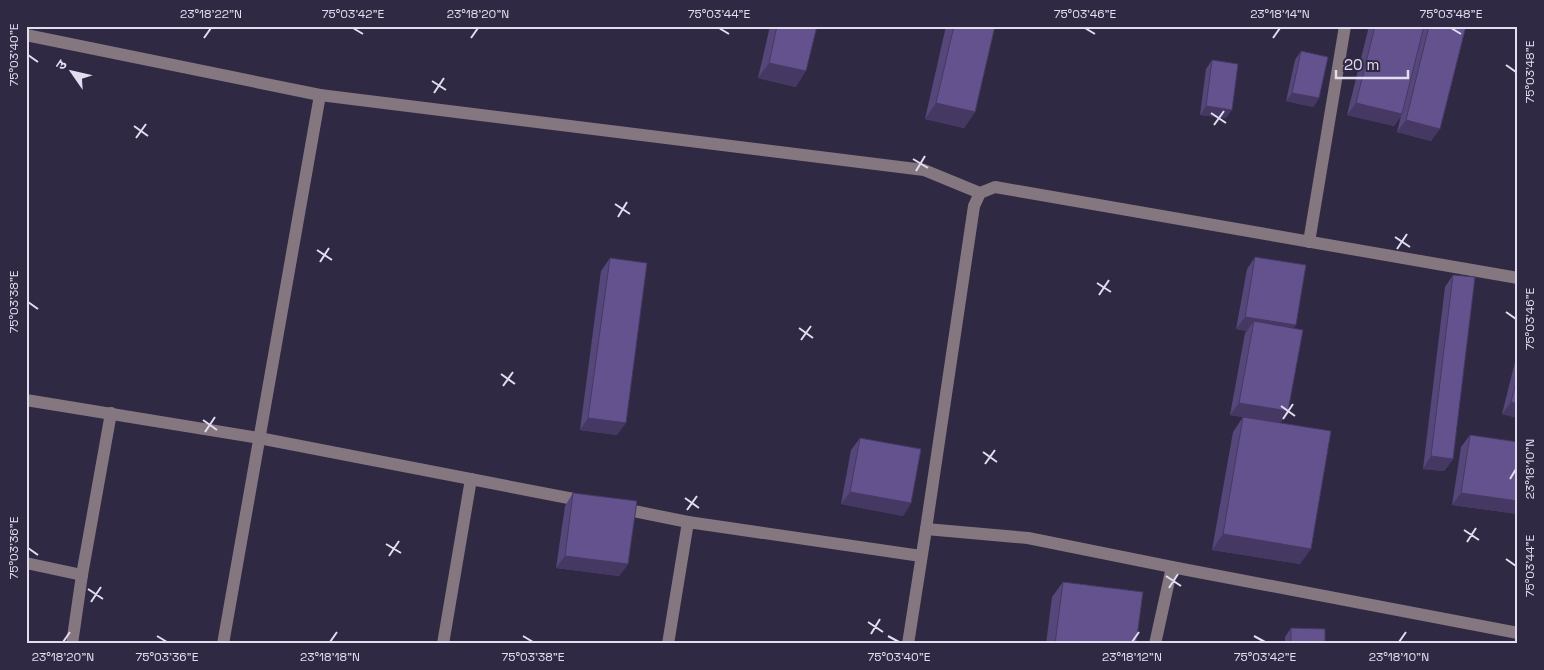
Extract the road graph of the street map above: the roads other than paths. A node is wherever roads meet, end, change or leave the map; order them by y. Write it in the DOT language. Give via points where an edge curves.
graph roads {
  1 [pos="1345,26"];
  2 [pos="26,35"];
  3 [pos="320,95"];
  4 [pos="980,193"];
  5 [pos="1309,242"];
  6 [pos="1518,278"];
  7 [pos="26,400"];
  8 [pos="111,414"];
  9 [pos="259,438"];
  10 [pos="470,479"];
  11 [pos="688,522"];
  12 [pos="926,529"];
  13 [pos="921,556"];
  14 [pos="26,563"];
  15 [pos="1172,567"];
  16 [pos="82,576"];
  17 [pos="1518,633"];
  18 [pos="72,644"];
  19 [pos="223,644"];
  20 [pos="443,644"];
  21 [pos="668,644"];
  22 [pos="908,644"];
  23 [pos="1154,644"];
  1 -- 5 [label="street"];
  2 -- 3 [label="street"];
  3 -- 4 [label="street" via="924,170"];
  3 -- 9 [label="street"];
  4 -- 5 [label="street" via="994,187"];
  4 -- 12 [label="street" via="974,206"];
  5 -- 6 [label="street"];
  7 -- 8 [label="street"];
  8 -- 9 [label="street"];
  8 -- 16 [label="street"];
  9 -- 10 [label="street"];
  9 -- 19 [label="street"];
  10 -- 11 [label="street"];
  10 -- 20 [label="street"];
  11 -- 13 [label="street"];
  11 -- 21 [label="street"];
  12 -- 13 [label="street"];
  12 -- 15 [label="street" via="1028,538"];
  13 -- 22 [label="street"];
  14 -- 16 [label="street"];
  15 -- 17 [label="street"];
  15 -- 23 [label="street"];
  16 -- 18 [label="street"];
}
